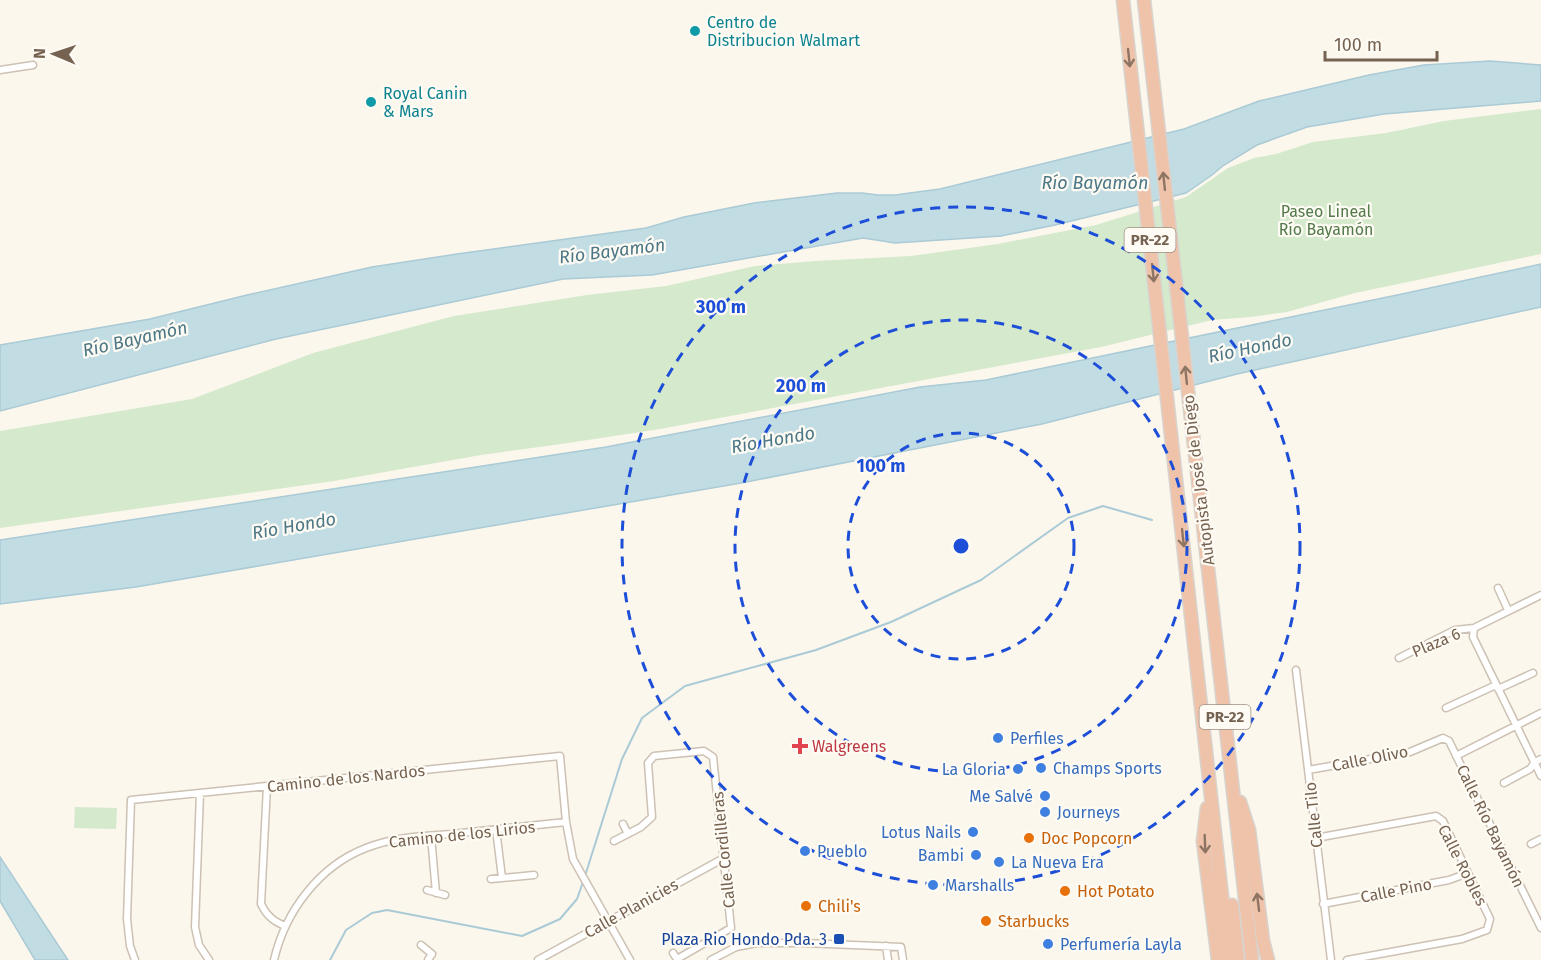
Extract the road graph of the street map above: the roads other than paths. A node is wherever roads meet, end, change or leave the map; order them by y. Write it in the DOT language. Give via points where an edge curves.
graph roads {
  1 [pos="1123,0"];
  2 [pos="1144,0"];
  3 [pos="33,65"];
  4 [pos="0,70"];
  5 [pos="1197,477"];
  6 [pos="1498,588"];
  7 [pos="1541,595"];
  8 [pos="1508,610"];
  9 [pos="1474,628"];
  10 [pos="1399,658"];
  11 [pos="1296,670"];
  12 [pos="1533,673"];
  13 [pos="1498,687"];
  14 [pos="1446,708"];
  15 [pos="1541,714"];
  16 [pos="1516,726"];
  17 [pos="1205,739"];
  18 [pos="1456,756"];
  19 [pos="1538,761"];
  20 [pos="1308,770"];
  21 [pos="1541,776"];
  22 [pos="1233,782"];
  23 [pos="1504,783"];
  24 [pos="267,786"];
  25 [pos="1210,786"];
  26 [pos="200,793"];
  27 [pos="566,822"];
  28 [pos="623,824"];
  29 [pos="496,829"];
  30 [pos="628,834"];
  31 [pos="431,836"];
  32 [pos="1316,838"];
  33 [pos="1541,839"];
  34 [pos="614,841"];
  35 [pos="1531,844"];
  36 [pos="724,858"];
  37 [pos="1468,873"];
  38 [pos="534,875"];
  39 [pos="502,878"];
  40 [pos="491,879"];
  41 [pos="427,890"];
  42 [pos="436,893"];
  43 [pos="445,895"];
  44 [pos="1323,904"];
  45 [pos="608,920"];
  46 [pos="285,926"];
  47 [pos="1541,928"];
  48 [pos="421,945"];
  49 [pos="886,946"];
  50 [pos="673,953"];
  51 [pos="430,957"];
  52 [pos="549,957"];
  53 [pos="135,960"];
  54 [pos="209,960"];
  55 [pos="274,960"];
  56 [pos="538,960"];
  57 [pos="630,960"];
  58 [pos="711,960"];
  59 [pos="888,960"];
  60 [pos="903,960"];
  61 [pos="1218,960"];
  62 [pos="1229,960"];
  63 [pos="1238,960"];
  64 [pos="1246,960"];
  65 [pos="1252,960"];
  66 [pos="1268,960"];
  67 [pos="1331,960"];
  68 [pos="1347,960"];
  1 -- 17 [label="highway, Autopista José de Diego / PR-22, one-way"];
  5 -- 2 [label="highway, Autopista José de Diego / PR-22, one-way"];
  3 -- 4 [label="street"];
  5 -- 22 [label="highway, Autopista José de Diego / PR-22"];
  5 -- 64 [label="highway" via="1199,549"];
  6 -- 8 [label="street"];
  7 -- 8 [label="street, Plaza 6"];
  8 -- 9 [label="street, Plaza 6"];
  9 -- 10 [label="street, Plaza 6" via="1455,630"];
  9 -- 13 [label="street" via="1473,637"];
  11 -- 20 [label="street, Calle Tilo"];
  12 -- 13 [label="street"];
  13 -- 14 [label="street"];
  13 -- 16 [label="street"];
  15 -- 16 [label="street"];
  16 -- 18 [label="street"];
  16 -- 19 [label="street"];
  17 -- 25 [label="highway, Autopista José de Diego / PR-22"];
  17 -- 63 [label="highway" via="1218,784"];
  18 -- 20 [label="street, Calle Olivo" via="1449,741 1443,738 1410,752"];
  18 -- 47 [label="street, Calle Río Bayamón"];
  19 -- 21 [label="street"];
  19 -- 23 [label="street" via="1530,770"];
  20 -- 32 [label="street, Calle Tilo"];
  22 -- 65 [label="highway, Autopista José de Diego / PR-22"];
  66 -- 22 [label="highway, one-way" via="1250,830"];
  24 -- 26 [label="street, Camino de los Nardos"];
  24 -- 27 [label="street, Camino de los Nardos" via="560,756"];
  24 -- 46 [label="street" via="261,904 266,914"];
  25 -- 61 [label="highway, one-way" via="1203,841"];
  25 -- 62 [label="highway, Autopista José de Diego / PR-22"];
  26 -- 53 [label="street, Camino de los Nardos" via="131,800 127,919"];
  26 -- 54 [label="street" via="195,927 199,945"];
  27 -- 29 [label="street, Camino de los Lirios"];
  27 -- 45 [label="street" via="573,859"];
  28 -- 30 [label="street"];
  29 -- 31 [label="street, Camino de los Lirios"];
  29 -- 39 [label="street"];
  30 -- 34 [label="street"];
  30 -- 36 [label="street, Calle Cordilleras" via="652,817 648,763 654,756 704,752 712,757"];
  31 -- 42 [label="street"];
  31 -- 46 [label="street, Camino de los Lirios" via="383,843 347,858 312,886"];
  32 -- 37 [label="street, Calle Robles" via="1436,816 1443,821"];
  32 -- 44 [label="street, Calle Tilo"];
  33 -- 35 [label="street"];
  36 -- 45 [label="street, Calle Planicies"];
  36 -- 50 [label="street, Calle Cordilleras" via="731,927 677,959"];
  37 -- 44 [label="street, Calle Pino"];
  37 -- 68 [label="street, Calle Robles" via="1490,919 1487,930 1461,939"];
  38 -- 39 [label="street"];
  39 -- 40 [label="street"];
  41 -- 42 [label="street"];
  42 -- 43 [label="street"];
  44 -- 67 [label="street, Calle Tilo"];
  45 -- 52 [label="street, Calle Planicies"];
  45 -- 57 [label="street"];
  46 -- 55 [label="street, Camino de los Lirios"];
  48 -- 51 [label="street"];
  49 -- 58 [label="street" via="757,943 736,947"];
  49 -- 59 [label="street"];
  49 -- 60 [label="street" via="901,947"];
  52 -- 56 [label="street, Calle Planicies"];
}
